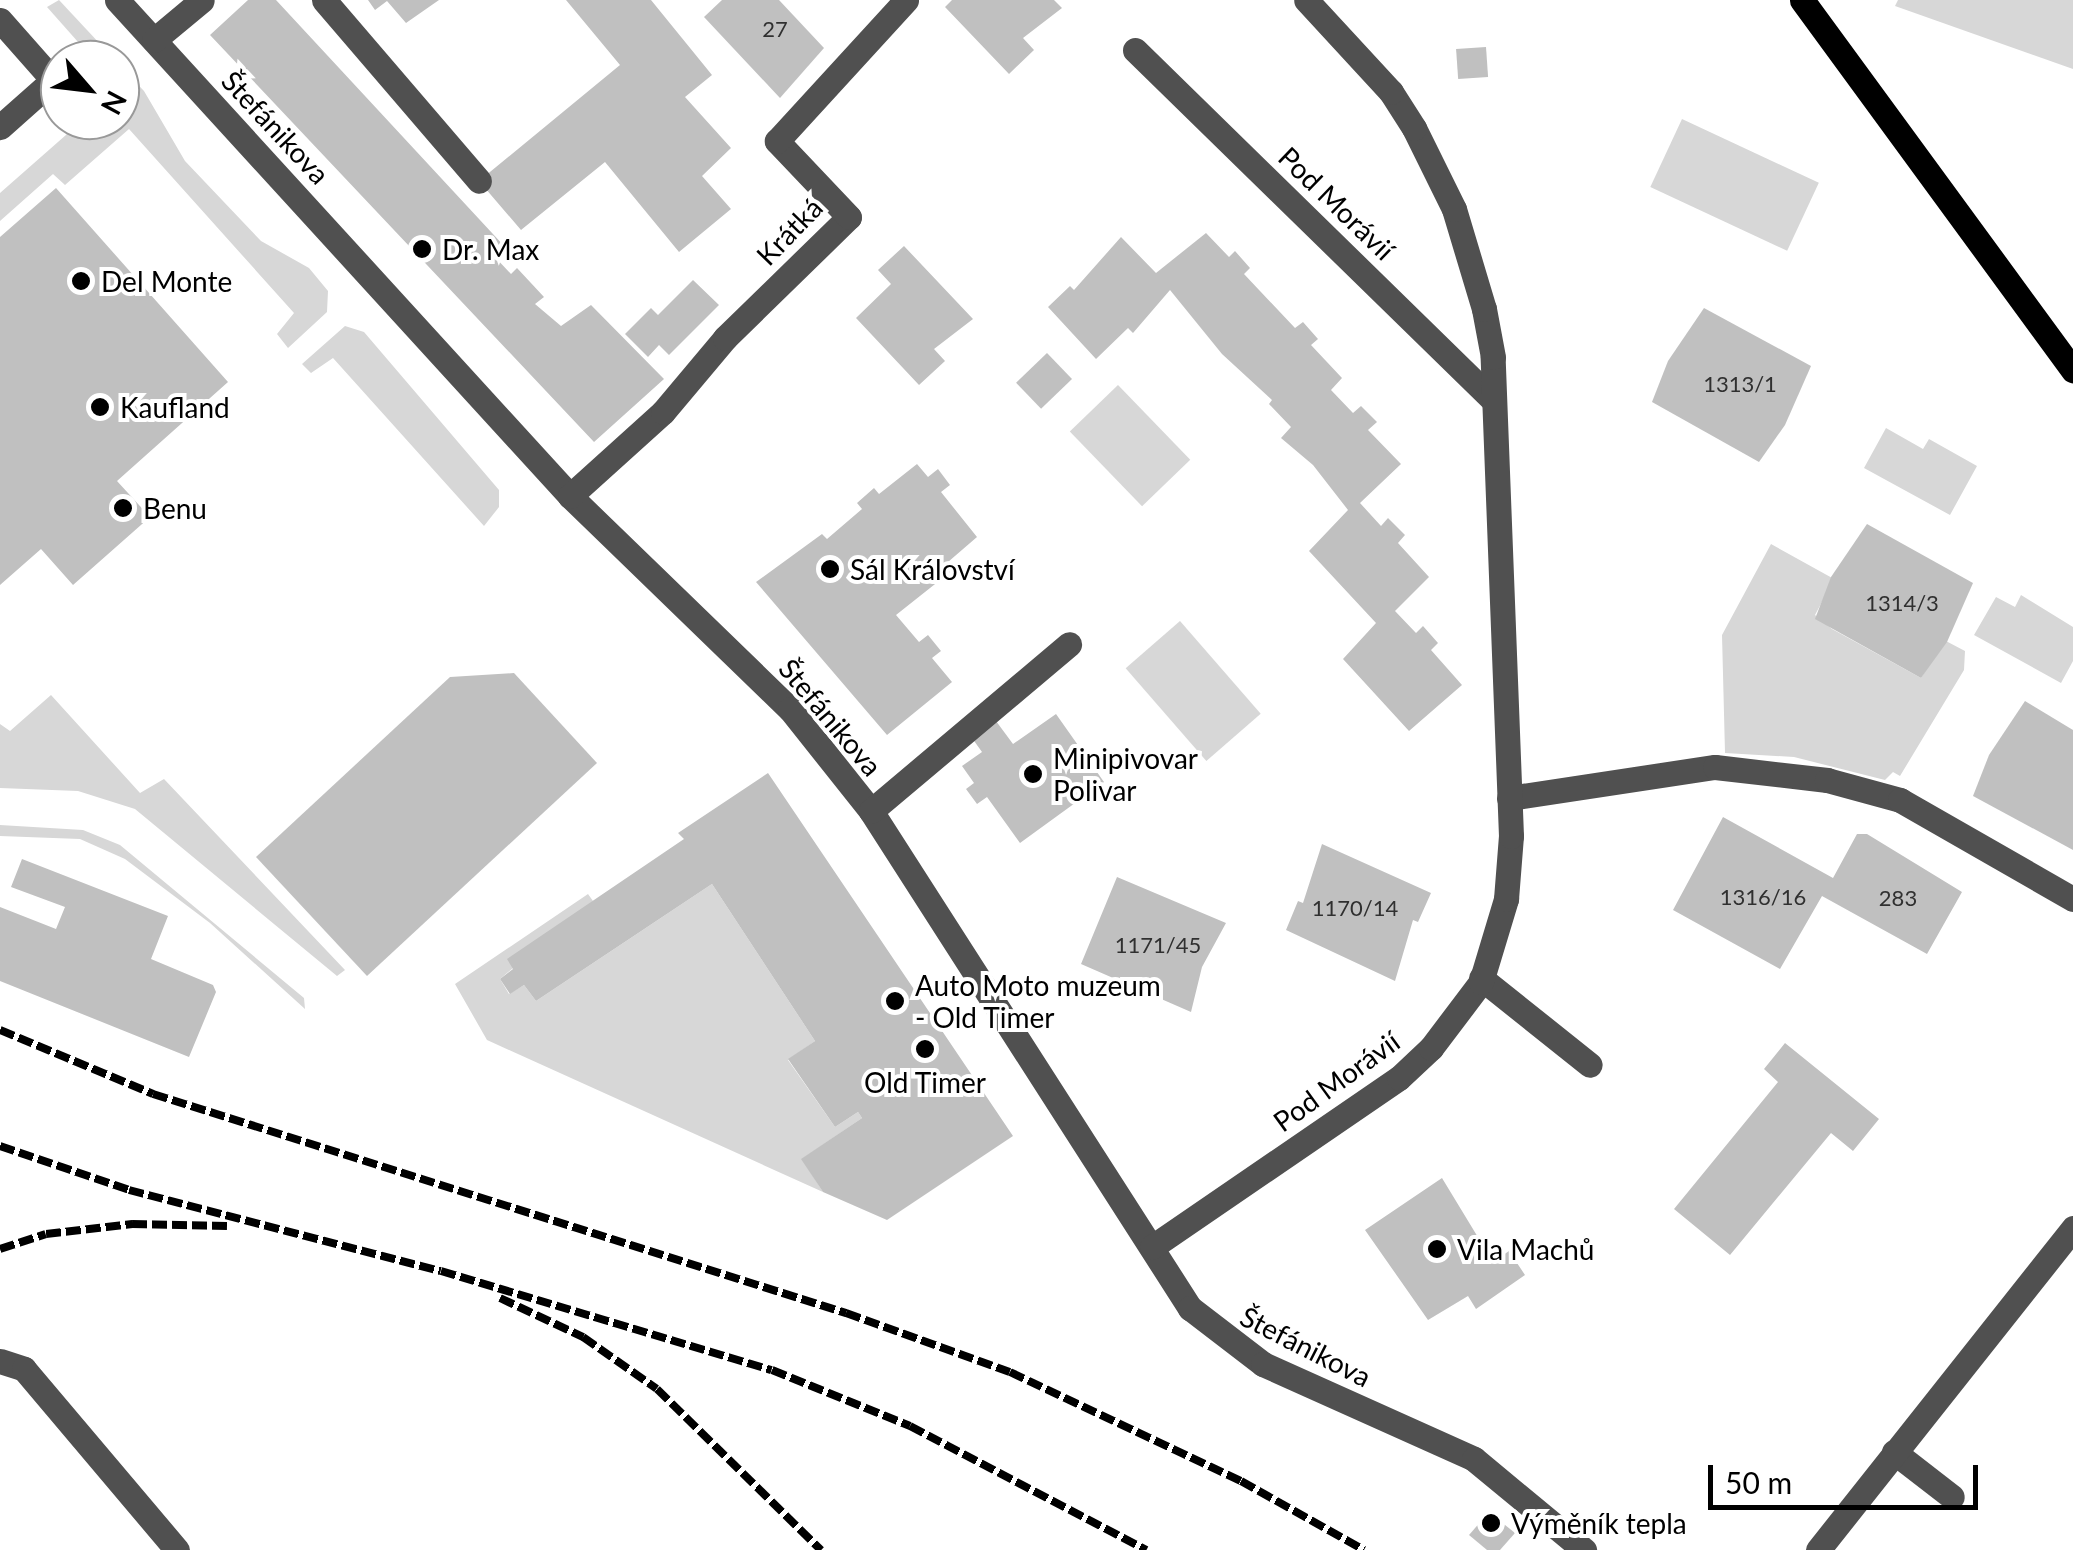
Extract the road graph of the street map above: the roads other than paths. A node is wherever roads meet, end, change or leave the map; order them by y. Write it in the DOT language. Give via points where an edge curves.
graph roads {
  1 [pos="117,0"];
  2 [pos="202,0"];
  3 [pos="324,0"];
  4 [pos="906,0"];
  5 [pos="1306,0"];
  6 [pos="1802,0"];
  7 [pos="0,20"];
  8 [pos="154,40"];
  9 [pos="1136,50"];
  10 [pos="0,127"];
  11 [pos="479,182"];
  12 [pos="2073,370"];
  13 [pos="1494,401"];
  14 [pos="570,496"];
  15 [pos="1069,644"];
  16 [pos="1509,798"];
  17 [pos="871,811"];
  18 [pos="2073,899"];
  19 [pos="1481,978"];
  20 [pos="1590,1065"];
  21 [pos="2073,1228"];
  22 [pos="1152,1246"];
  23 [pos="0,1361"];
  24 [pos="1894,1452"];
  25 [pos="1952,1497"];
  26 [pos="177,1550"];
  27 [pos="1584,1550"];
  28 [pos="1818,1550"];
  1 -- 8 [label="street, Štefánikova"];
  2 -- 8 [label="street"];
  3 -- 11 [label="street"];
  4 -- 14 [label="street, Krátká" via="777,141 850,217 724,338 663,412"];
  5 -- 13 [label="street, Pod Morávií" via="1391,92 1438,174 1484,309"];
  6 -- 12 [label="main road"];
  7 -- 10 [label="street" via="53,80"];
  8 -- 14 [label="street, Štefánikova"];
  9 -- 13 [label="street, Pod Morávií"];
  13 -- 16 [label="street, Pod Morávií"];
  14 -- 17 [label="street, Štefánikova" via="790,708"];
  15 -- 17 [label="street"];
  16 -- 18 [label="street" via="1715,768 1828,780 1900,800"];
  16 -- 19 [label="street, Pod Morávií" via="1506,899"];
  17 -- 22 [label="street, Štefánikova"];
  19 -- 20 [label="street"];
  19 -- 22 [label="street, Pod Morávií" via="1430,1048 1398,1078"];
  21 -- 24 [label="street"];
  22 -- 27 [label="street, Štefánikova" via="1190,1308 1218,1335 1263,1364 1474,1459"];
  23 -- 26 [label="street" via="24,1369"];
  24 -- 25 [label="street"];
  24 -- 28 [label="street"];
}
